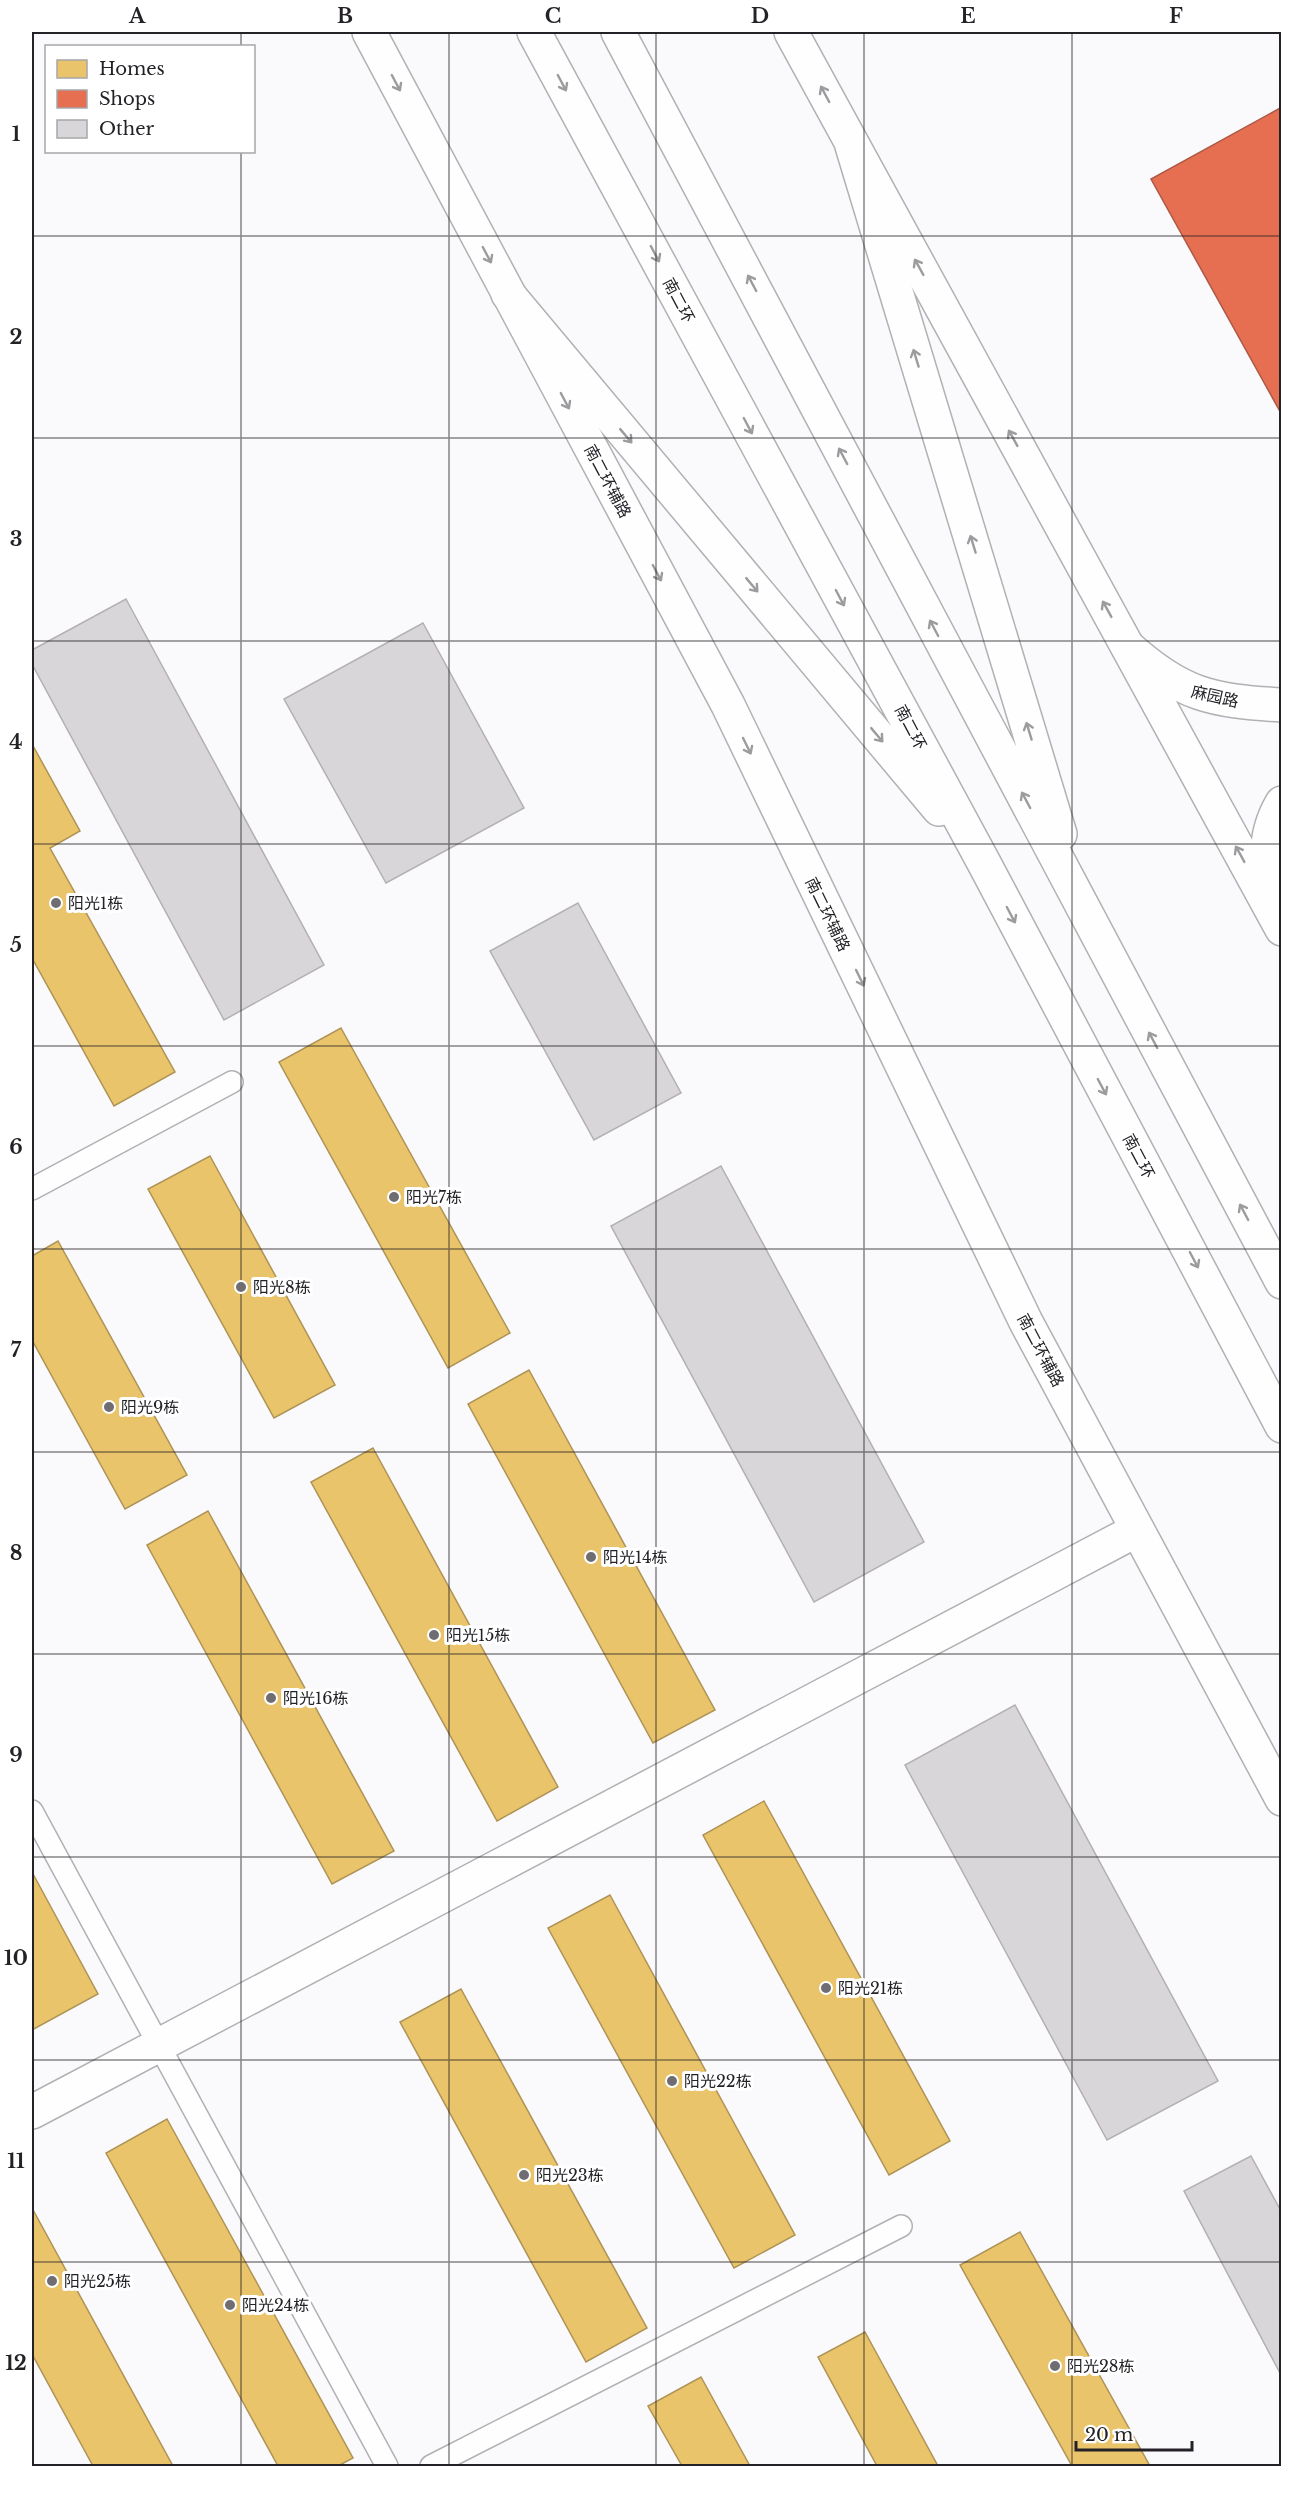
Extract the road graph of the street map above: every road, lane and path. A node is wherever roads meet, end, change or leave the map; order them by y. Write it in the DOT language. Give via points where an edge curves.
graph roads {
  1 [pos="369,32"];
  2 [pos="534,32"];
  3 [pos="618,32"];
  4 [pos="791,32"];
  5 [pos="852,146"];
  6 [pos="508,294"];
  7 [pos="1127,646"];
  8 [pos="1281,705"];
  9 [pos="1281,803"];
  10 [pos="984,863"];
  11 [pos="1083,908"];
  12 [pos="1280,927"];
  13 [pos="232,1082"];
  14 [pos="32,1189"];
  15 [pos="1281,1282"];
  16 [pos="1281,1426"];
  17 [pos="1137,1530"];
  18 [pos="1281,1799"];
  19 [pos="32,1811"];
  20 [pos="158,2046"];
  21 [pos="32,2112"];
  22 [pos="901,2226"];
  23 [pos="387,2466"];
  24 [pos="431,2466"];
  1 -- 6 [label="main road, 南二环辅路, one-way"];
  2 -- 10 [label="main road, 南二环, one-way"];
  11 -- 3 [label="main road, one-way"];
  5 -- 4 [label="main road, one-way"];
  7 -- 5 [label="main road, one-way"];
  11 -- 5 [label="main road, one-way"];
  6 -- 10 [label="main road, one-way"];
  6 -- 17 [label="main road, 南二环辅路, one-way" via="728,705 1026,1323"];
  7 -- 8 [label="main road, 麻园路" via="1152,669 1182,688 1215,698"];
  12 -- 7 [label="main road, one-way"];
  9 -- 12 [label="main road" via="1267,844 1267,878"];
  10 -- 16 [label="main road, 南二环, one-way"];
  15 -- 11 [label="main road, one-way"];
  13 -- 14 [label="lane"];
  17 -- 18 [label="main road, 南二环辅路"];
  17 -- 20 [label="main road"];
  19 -- 20 [label="lane"];
  20 -- 21 [label="main road"];
  20 -- 23 [label="lane"];
  22 -- 24 [label="lane"];
}
